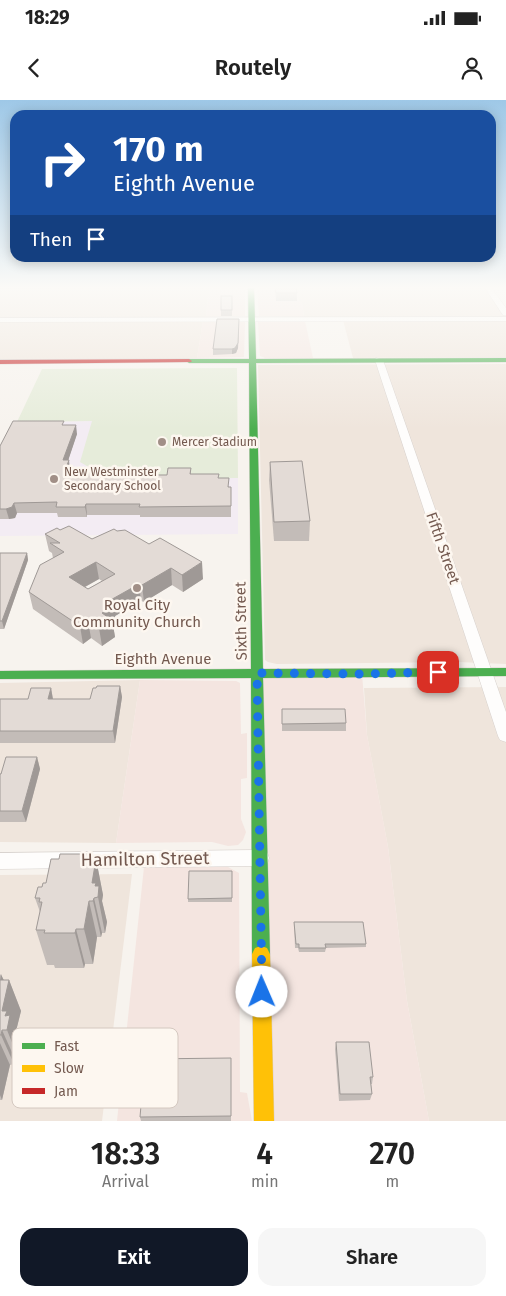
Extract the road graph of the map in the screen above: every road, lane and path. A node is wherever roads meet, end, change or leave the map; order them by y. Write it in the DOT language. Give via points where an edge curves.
graph roads {
  1 [pos="251,334"];
  2 [pos="380,360"];
  3 [pos="506,360"];
  4 [pos="252,361"];
  5 [pos="0,362"];
  6 [pos="484,672"];
  7 [pos="506,672"];
  8 [pos="257,673"];
  9 [pos="0,675"];
  10 [pos="506,736"];
  11 [pos="260,858"];
  12 [pos="0,861"];
  13 [pos="264,1121"];
  1 -- 4 [label="street, Sixth Street"];
  2 -- 3 [label="street"];
  2 -- 4 [label="street"];
  2 -- 6 [label="street, Fifth Street"];
  4 -- 5 [label="street"];
  4 -- 8 [label="street, Sixth Street"];
  6 -- 7 [label="street, Eighth Avenue"];
  6 -- 8 [label="street, Eighth Avenue"];
  6 -- 10 [label="street, Fifth Street"];
  8 -- 9 [label="street, Eighth Avenue"];
  8 -- 11 [label="street, Sixth Street"];
  11 -- 12 [label="street, Hamilton Street"];
  11 -- 13 [label="street, Sixth Street"];
}
